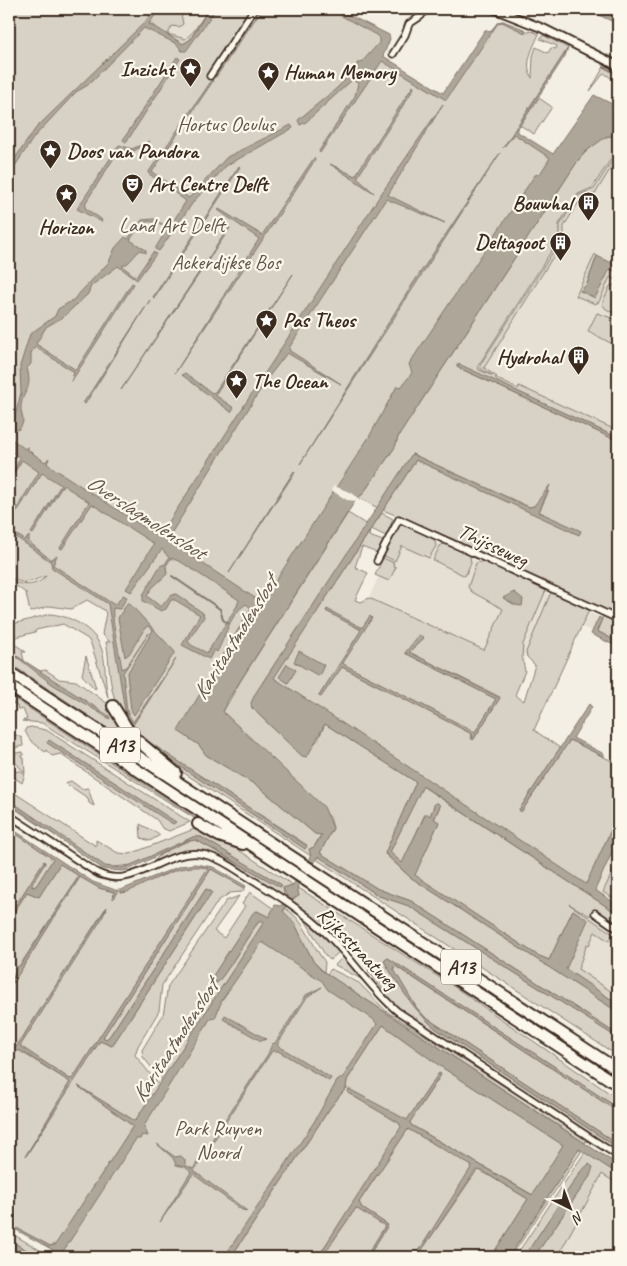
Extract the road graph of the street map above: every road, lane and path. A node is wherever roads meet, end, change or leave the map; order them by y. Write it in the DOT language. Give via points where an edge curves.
graph roads {
  1 [pos="254,9"];
  2 [pos="426,9"];
  3 [pos="494,9"];
  4 [pos="393,54"];
  5 [pos="618,66"];
  6 [pos="210,76"];
  7 [pos="377,561"];
  8 [pos="618,620"];
  9 [pos="9,672"];
  10 [pos="9,686"];
  11 [pos="113,706"];
  12 [pos="9,815"];
  13 [pos="231,817"];
  14 [pos="198,824"];
  15 [pos="257,848"];
  16 [pos="595,913"];
  17 [pos="618,928"];
  18 [pos="616,1069"];
  19 [pos="618,1085"];
  20 [pos="618,1156"];
  1 -- 6 [label="street"];
  2 -- 4 [label="street" via="409,24"];
  3 -- 5 [label="street" via="542,28"];
  7 -- 8 [label="street, Thijsseweg" via="399,519"];
  9 -- 13 [label="highway, A13"];
  10 -- 15 [label="highway, A13"];
  11 -- 13 [label="highway, A13" via="139,744"];
  12 -- 20 [label="street, Rijksstraatweg" via="105,876 131,876 178,855 203,855 219,860 287,901 328,934 373,988 397,1011"];
  13 -- 18 [label="highway, A13"];
  14 -- 15 [label="highway, A13" via="219,836"];
  15 -- 19 [label="highway, A13"];
  16 -- 17 [label="street"];
}
